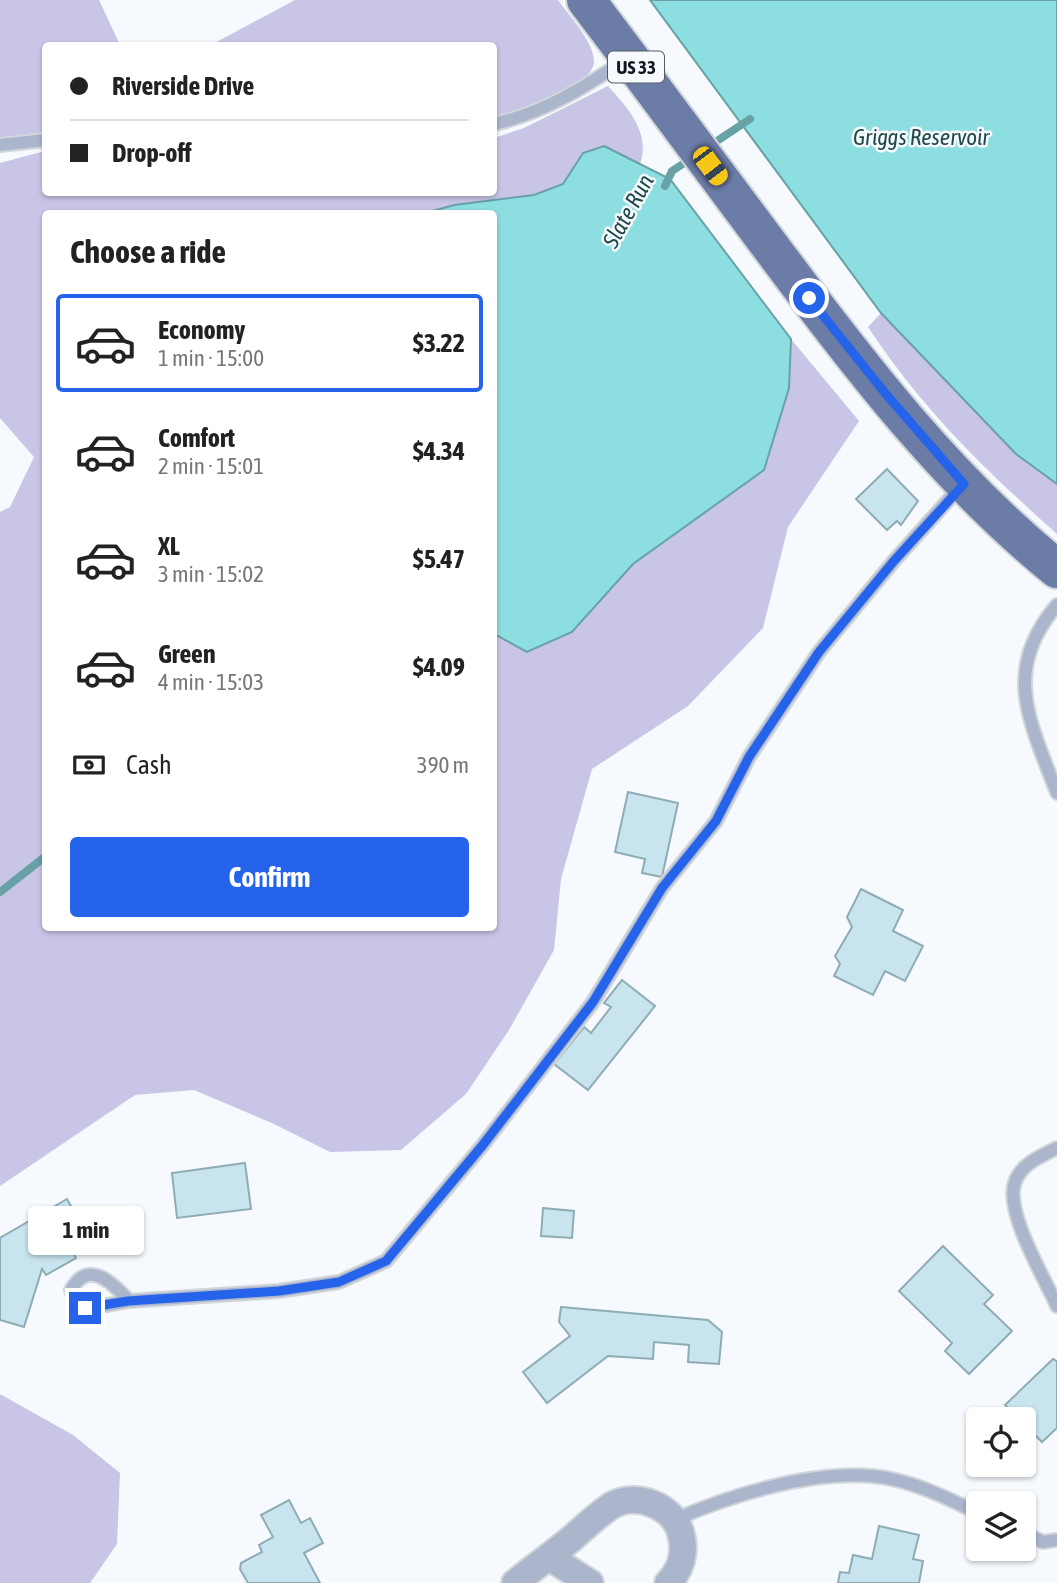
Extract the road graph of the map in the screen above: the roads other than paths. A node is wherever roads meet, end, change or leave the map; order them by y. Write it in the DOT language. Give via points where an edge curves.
graph roads {
  1 [pos="586,0"];
  2 [pos="629,57"];
  3 [pos="497,123"];
  4 [pos="42,140"];
  5 [pos="0,145"];
  6 [pos="964,484"];
  7 [pos="1057,569"];
  8 [pos="1057,605"];
  9 [pos="1057,793"];
  10 [pos="1057,1148"];
  11 [pos="128,1301"];
  12 [pos="1057,1306"];
  13 [pos="966,1507"];
  14 [pos="674,1520"];
  15 [pos="1036,1538"];
  16 [pos="1057,1540"];
  17 [pos="550,1557"];
  18 [pos="515,1583"];
  19 [pos="590,1583"];
  20 [pos="668,1583"];
  1 -- 2 [label="main road, US 33"];
  2 -- 3 [label="lane" via="557,102"];
  2 -- 6 [label="main road, US 33" via="837,334"];
  4 -- 5 [label="lane"];
  6 -- 7 [label="main road, US 33"];
  6 -- 11 [label="lane" via="819,652 749,757 716,821 662,888 593,1002 386,1261 339,1282 279,1291"];
  8 -- 9 [label="lane" via="1033,639 1023,676 1032,726"];
  10 -- 12 [label="lane" via="1027,1165 1015,1180 1012,1197 1018,1221"];
  13 -- 14 [label="lane" via="933,1492 874,1476 849,1475 776,1486 707,1505"];
  14 -- 17 [label="street" via="655,1504 624,1501"];
  14 -- 20 [label="street" via="683,1542 682,1555"];
  15 -- 16 [label="lane"];
  17 -- 18 [label="street"];
  17 -- 19 [label="street"];
}
